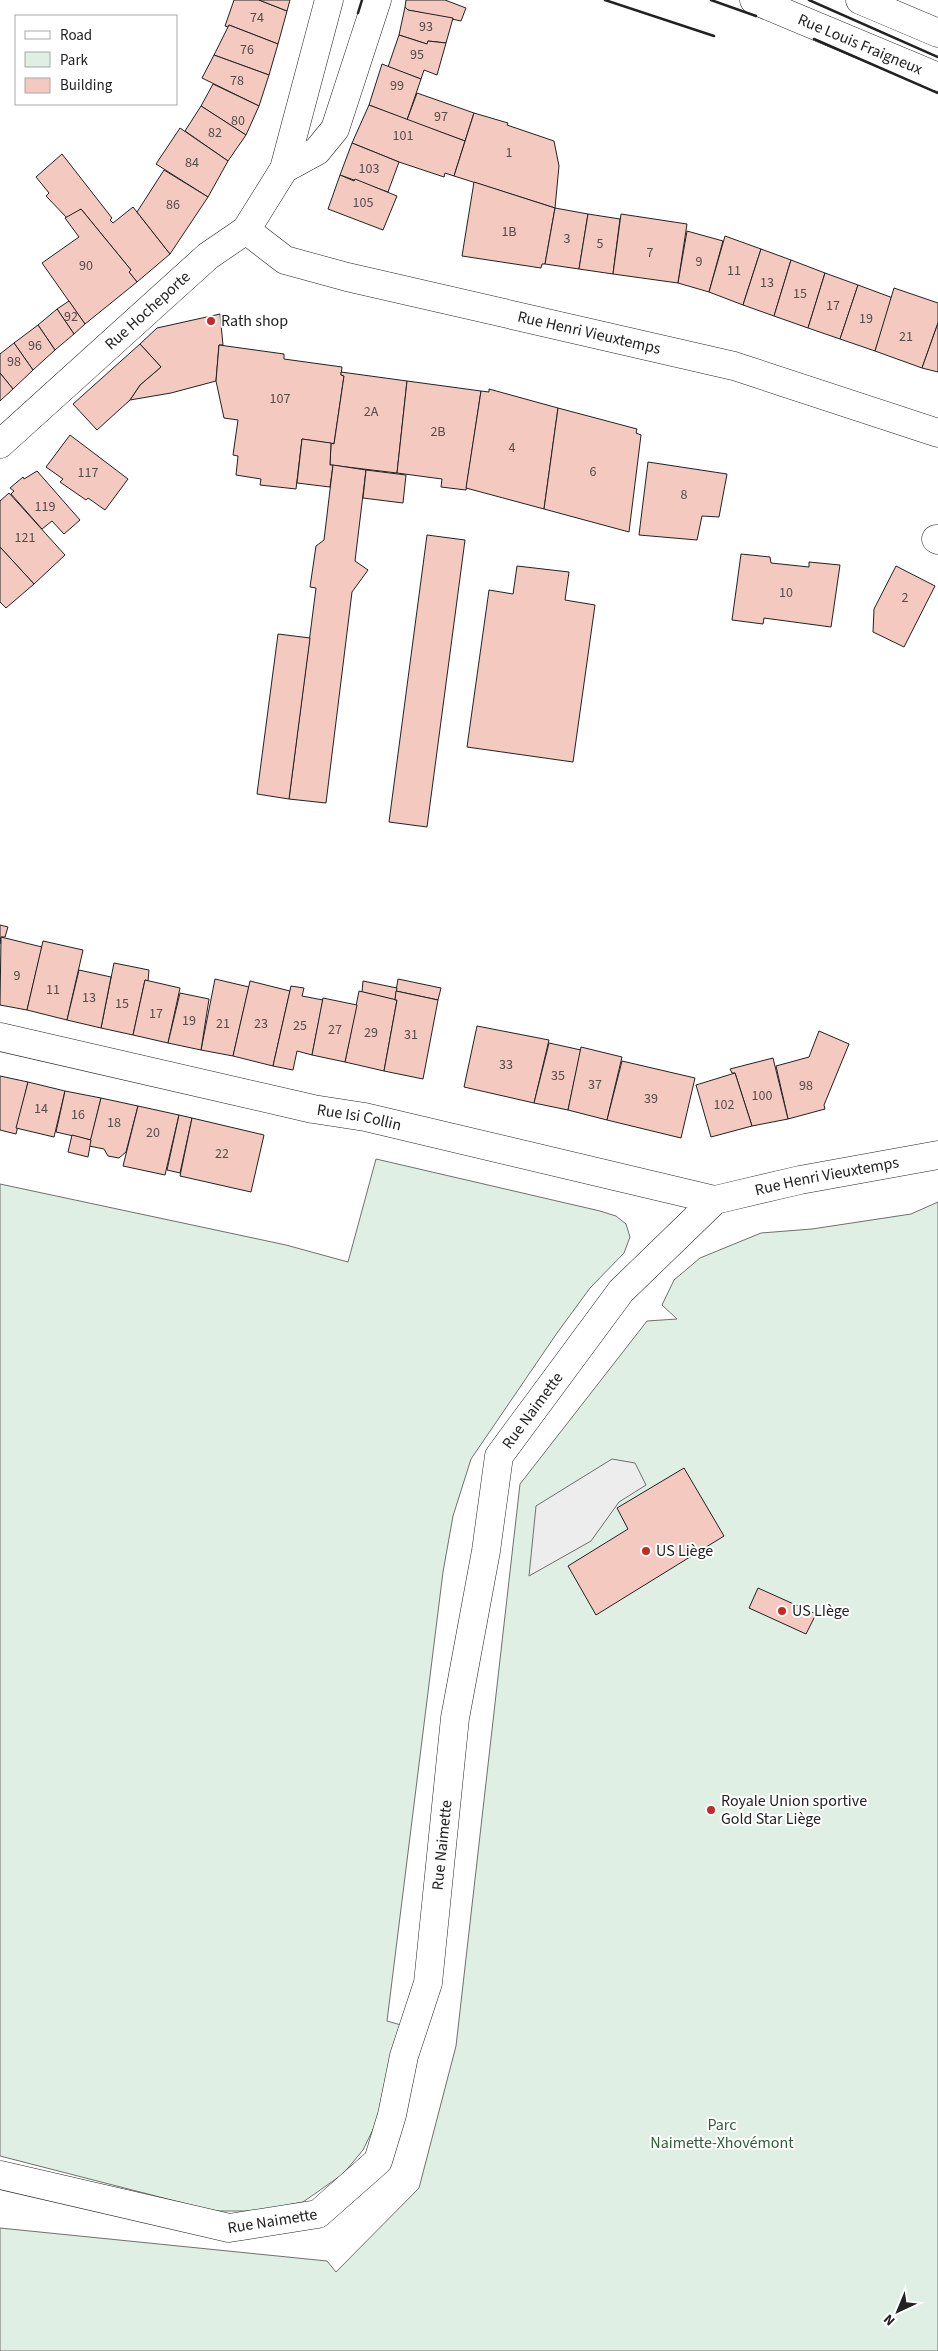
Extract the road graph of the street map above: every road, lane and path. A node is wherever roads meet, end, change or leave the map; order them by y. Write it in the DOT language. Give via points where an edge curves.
graph roads {
  1 [pos="329,0"];
  2 [pos="377,0"];
  3 [pos="754,0"];
  4 [pos="860,0"];
  5 [pos="938,33"];
  6 [pos="938,76"];
  7 [pos="284,169"];
  8 [pos="246,230"];
  9 [pos="938,433"];
  10 [pos="0,444"];
  11 [pos="0,1037"];
  12 [pos="938,1155"];
  13 [pos="715,1200"];
  14 [pos="0,2175"];
  1 -- 7 [label="street, Rue Hocheporte"];
  2 -- 7 [label="street" via="335,129 318,151"];
  3 -- 6 [label="street, Rue Louis Fraigneux"];
  4 -- 5 [label="street"];
  7 -- 8 [label="street, Rue Hocheporte"];
  8 -- 9 [label="street, Rue Henri Vieuxtemps" via="285,260 734,366"];
  8 -- 10 [label="street, Rue Hocheporte" via="208,256"];
  11 -- 13 [label="street, Rue Isi Collin" via="313,1109 365,1117"];
  12 -- 13 [label="street, Rue Henri Vieuxtemps" via="800,1180"];
  13 -- 14 [label="street, Rue Naimette" via="621,1292 499,1456 486,1551 456,1718 428,1983 404,2056 392,2115 378,2161 318,2214 229,2228"];
}
